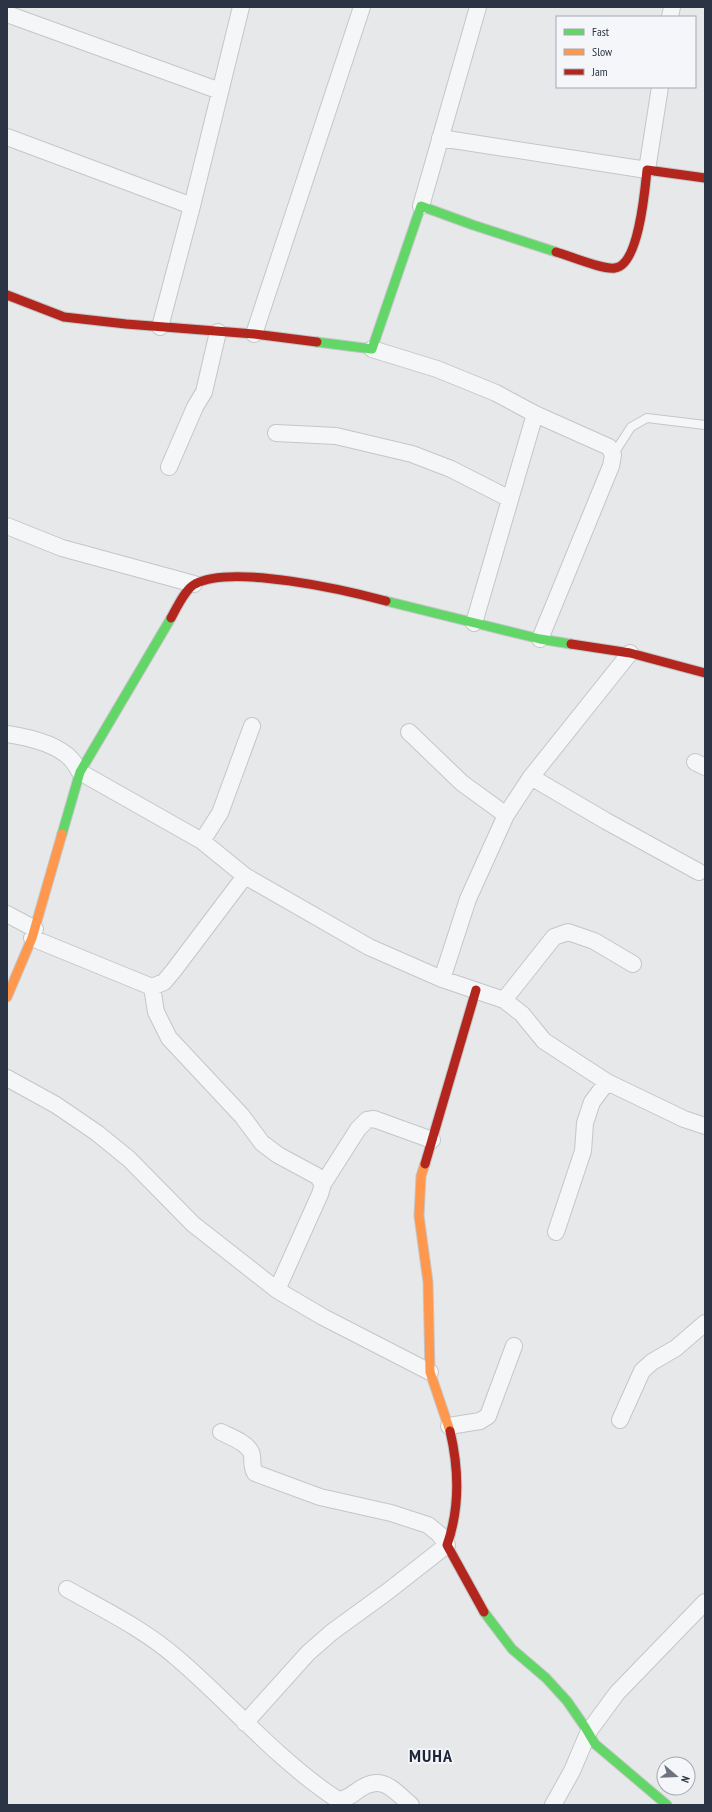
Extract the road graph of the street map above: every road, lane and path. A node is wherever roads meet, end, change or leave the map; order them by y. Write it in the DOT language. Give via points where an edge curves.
graph roads {
  1 [pos="241,7"];
  2 [pos="362,7"];
  3 [pos="478,7"];
  4 [pos="7,14"];
  5 [pos="660,88"];
  6 [pos="220,91"];
  7 [pos="7,137"];
  8 [pos="440,138"];
  9 [pos="647,170"];
  10 [pos="705,178"];
  11 [pos="192,206"];
  12 [pos="421,206"];
  13 [pos="7,295"];
  14 [pos="160,327"];
  15 [pos="218,332"];
  16 [pos="254,334"];
  17 [pos="372,349"];
  18 [pos="535,414"];
  19 [pos="705,425"];
  20 [pos="276,433"];
  21 [pos="613,455"];
  22 [pos="169,467"];
  23 [pos="510,499"];
  24 [pos="7,526"];
  25 [pos="194,584"];
  26 [pos="474,623"];
  27 [pos="540,639"];
  28 [pos="630,653"];
  29 [pos="705,673"];
  30 [pos="252,726"];
  31 [pos="409,732"];
  32 [pos="7,734"];
  33 [pos="80,772"];
  34 [pos="532,777"];
  35 [pos="506,815"];
  36 [pos="202,841"];
  37 [pos="699,872"];
  38 [pos="245,876"];
  39 [pos="7,914"];
  40 [pos="34,934"];
  41 [pos="633,964"];
  42 [pos="442,979"];
  43 [pos="152,987"];
  44 [pos="476,990"];
  45 [pos="7,997"];
  46 [pos="504,1000"];
  47 [pos="7,1078"];
  48 [pos="607,1082"];
  49 [pos="705,1126"];
  50 [pos="432,1140"];
  51 [pos="323,1184"];
  52 [pos="556,1232"];
  53 [pos="277,1290"];
  54 [pos="705,1323"];
  55 [pos="514,1346"];
  56 [pos="430,1372"];
  57 [pos="620,1420"];
  58 [pos="450,1426"];
  59 [pos="222,1432"];
  60 [pos="447,1545"];
  61 [pos="66,1589"];
  62 [pos="705,1602"];
  63 [pos="245,1723"];
  64 [pos="589,1731"];
  65 [pos="411,1805"];
  66 [pos="553,1805"];
  67 [pos="667,1805"];
  1 -- 6 [label="street"];
  2 -- 16 [label="street"];
  3 -- 8 [label="street"];
  4 -- 6 [label="street"];
  5 -- 9 [label="street"];
  6 -- 11 [label="street"];
  7 -- 11 [label="street"];
  8 -- 9 [label="street"];
  8 -- 12 [label="street"];
  9 -- 10 [label="street"];
  9 -- 12 [label="street" via="640,219 631,255 617,268 604,267 480,228"];
  11 -- 14 [label="street"];
  12 -- 17 [label="street"];
  13 -- 14 [label="street" via="64,316"];
  14 -- 15 [label="street"];
  15 -- 16 [label="street"];
  15 -- 22 [label="street" via="204,392"];
  16 -- 17 [label="street"];
  17 -- 18 [label="street" via="437,369 496,393"];
  18 -- 21 [label="street" via="609,447"];
  18 -- 23 [label="street"];
  19 -- 21 [label="lane" via="647,418 631,427"];
  20 -- 23 [label="street" via="336,436 412,454 451,469"];
  21 -- 27 [label="street" via="611,466"];
  23 -- 26 [label="street"];
  24 -- 25 [label="street" via="62,548"];
  25 -- 26 [label="street" via="216,577 256,577 310,584"];
  25 -- 33 [label="street" via="180,602"];
  26 -- 27 [label="street"];
  27 -- 28 [label="street"];
  28 -- 29 [label="street"];
  28 -- 34 [label="street"];
  30 -- 36 [label="street" via="220,813"];
  31 -- 35 [label="street" via="462,783"];
  32 -- 33 [label="street" via="59,750 71,759"];
  33 -- 36 [label="street"];
  33 -- 40 [label="street"];
  34 -- 35 [label="street"];
  34 -- 37 [label="street"];
  35 -- 42 [label="street" via="468,899"];
  36 -- 38 [label="street"];
  38 -- 42 [label="street" via="370,947"];
  38 -- 43 [label="street" via="164,982"];
  39 -- 40 [label="street"];
  40 -- 43 [label="street"];
  40 -- 45 [label="street"];
  41 -- 46 [label="street" via="594,941 568,932 554,937"];
  42 -- 44 [label="street"];
  43 -- 51 [label="street" via="156,1012 169,1038 242,1116 262,1143 278,1155 317,1176"];
  44 -- 46 [label="street"];
  44 -- 50 [label="street"];
  46 -- 48 [label="street" via="522,1014 544,1041"];
  47 -- 53 [label="street" via="56,1105 129,1159 193,1224"];
  48 -- 49 [label="street" via="684,1119"];
  48 -- 52 [label="street" via="592,1102 585,1123 583,1151"];
  50 -- 51 [label="street" via="374,1119 367,1120 358,1129"];
  50 -- 56 [label="street" via="421,1176 420,1216 428,1282"];
  51 -- 53 [label="street"];
  53 -- 56 [label="street" via="323,1317"];
  54 -- 57 [label="street" via="676,1348 642,1371"];
  55 -- 58 [label="street" via="488,1416 480,1421"];
  56 -- 58 [label="street"];
  58 -- 60 [label="street" via="456,1455 457,1490 454,1525"];
  59 -- 60 [label="street" via="246,1445 251,1452 251,1466 255,1473 320,1497 391,1513 428,1525"];
  60 -- 63 [label="street" via="308,1653"];
  60 -- 64 [label="street" via="460,1571 508,1645 546,1677"];
  61 -- 63 [label="street" via="150,1637 177,1658"];
  62 -- 64 [label="street" via="617,1693"];
  63 -- 65 [label="street" via="271,1748 338,1800 345,1799 366,1785 376,1782 387,1786"];
  64 -- 66 [label="street" via="572,1771"];
  64 -- 67 [label="street" via="595,1744"];
}
